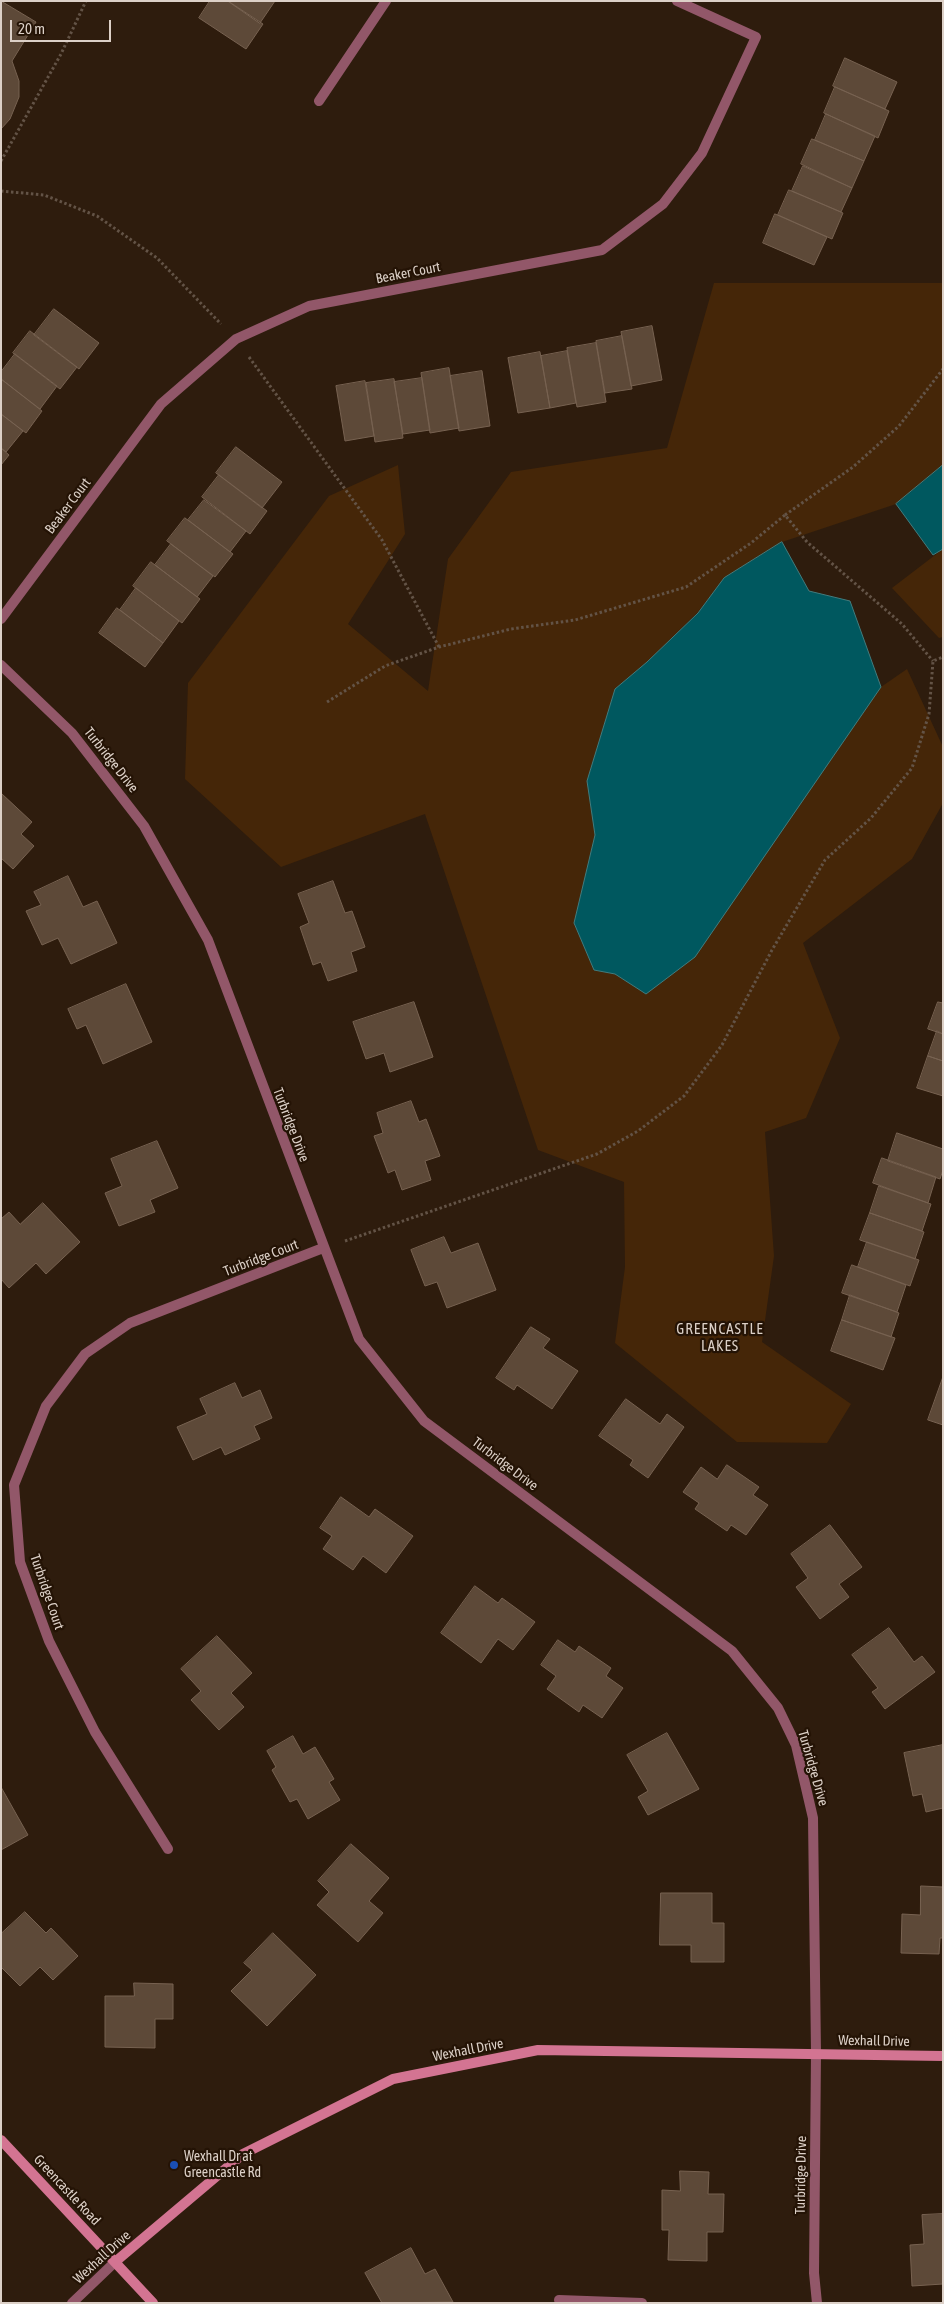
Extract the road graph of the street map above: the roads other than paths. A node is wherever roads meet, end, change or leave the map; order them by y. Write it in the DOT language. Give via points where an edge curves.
graph roads {
  1 [pos="386,1"];
  2 [pos="677,1"];
  3 [pos="319,100"];
  4 [pos="1,619"];
  5 [pos="1,665"];
  6 [pos="323,1248"];
  7 [pos="168,1849"];
  8 [pos="816,2053"];
  9 [pos="943,2056"];
  10 [pos="1,2140"];
  11 [pos="116,2262"];
  12 [pos="559,2300"];
  13 [pos="72,2303"];
  14 [pos="153,2303"];
  15 [pos="642,2303"];
  16 [pos="817,2303"];
  1 -- 3 [label="street"];
  2 -- 4 [label="street, Beaker Court" via="756,37 702,153 663,204 602,250 309,306 236,340 161,404"];
  5 -- 6 [label="street, Turbridge Drive" via="72,732 144,826 208,940"];
  6 -- 7 [label="street, Turbridge Court" via="130,1323 85,1354 46,1406 14,1485 20,1562 49,1641 96,1732"];
  6 -- 8 [label="street, Turbridge Drive" via="359,1339 424,1421 732,1650 778,1708 796,1745 813,1818"];
  8 -- 9 [label="street, Wexhall Drive"];
  8 -- 11 [label="street, Wexhall Drive" via="538,2050 393,2079 243,2154"];
  8 -- 16 [label="street, Turbridge Drive" via="814,2273"];
  10 -- 11 [label="street, Greencastle Road"];
  11 -- 13 [label="street, Wexhall Drive"];
  11 -- 14 [label="street, Greencastle Road"];
  12 -- 15 [label="street"];
}
